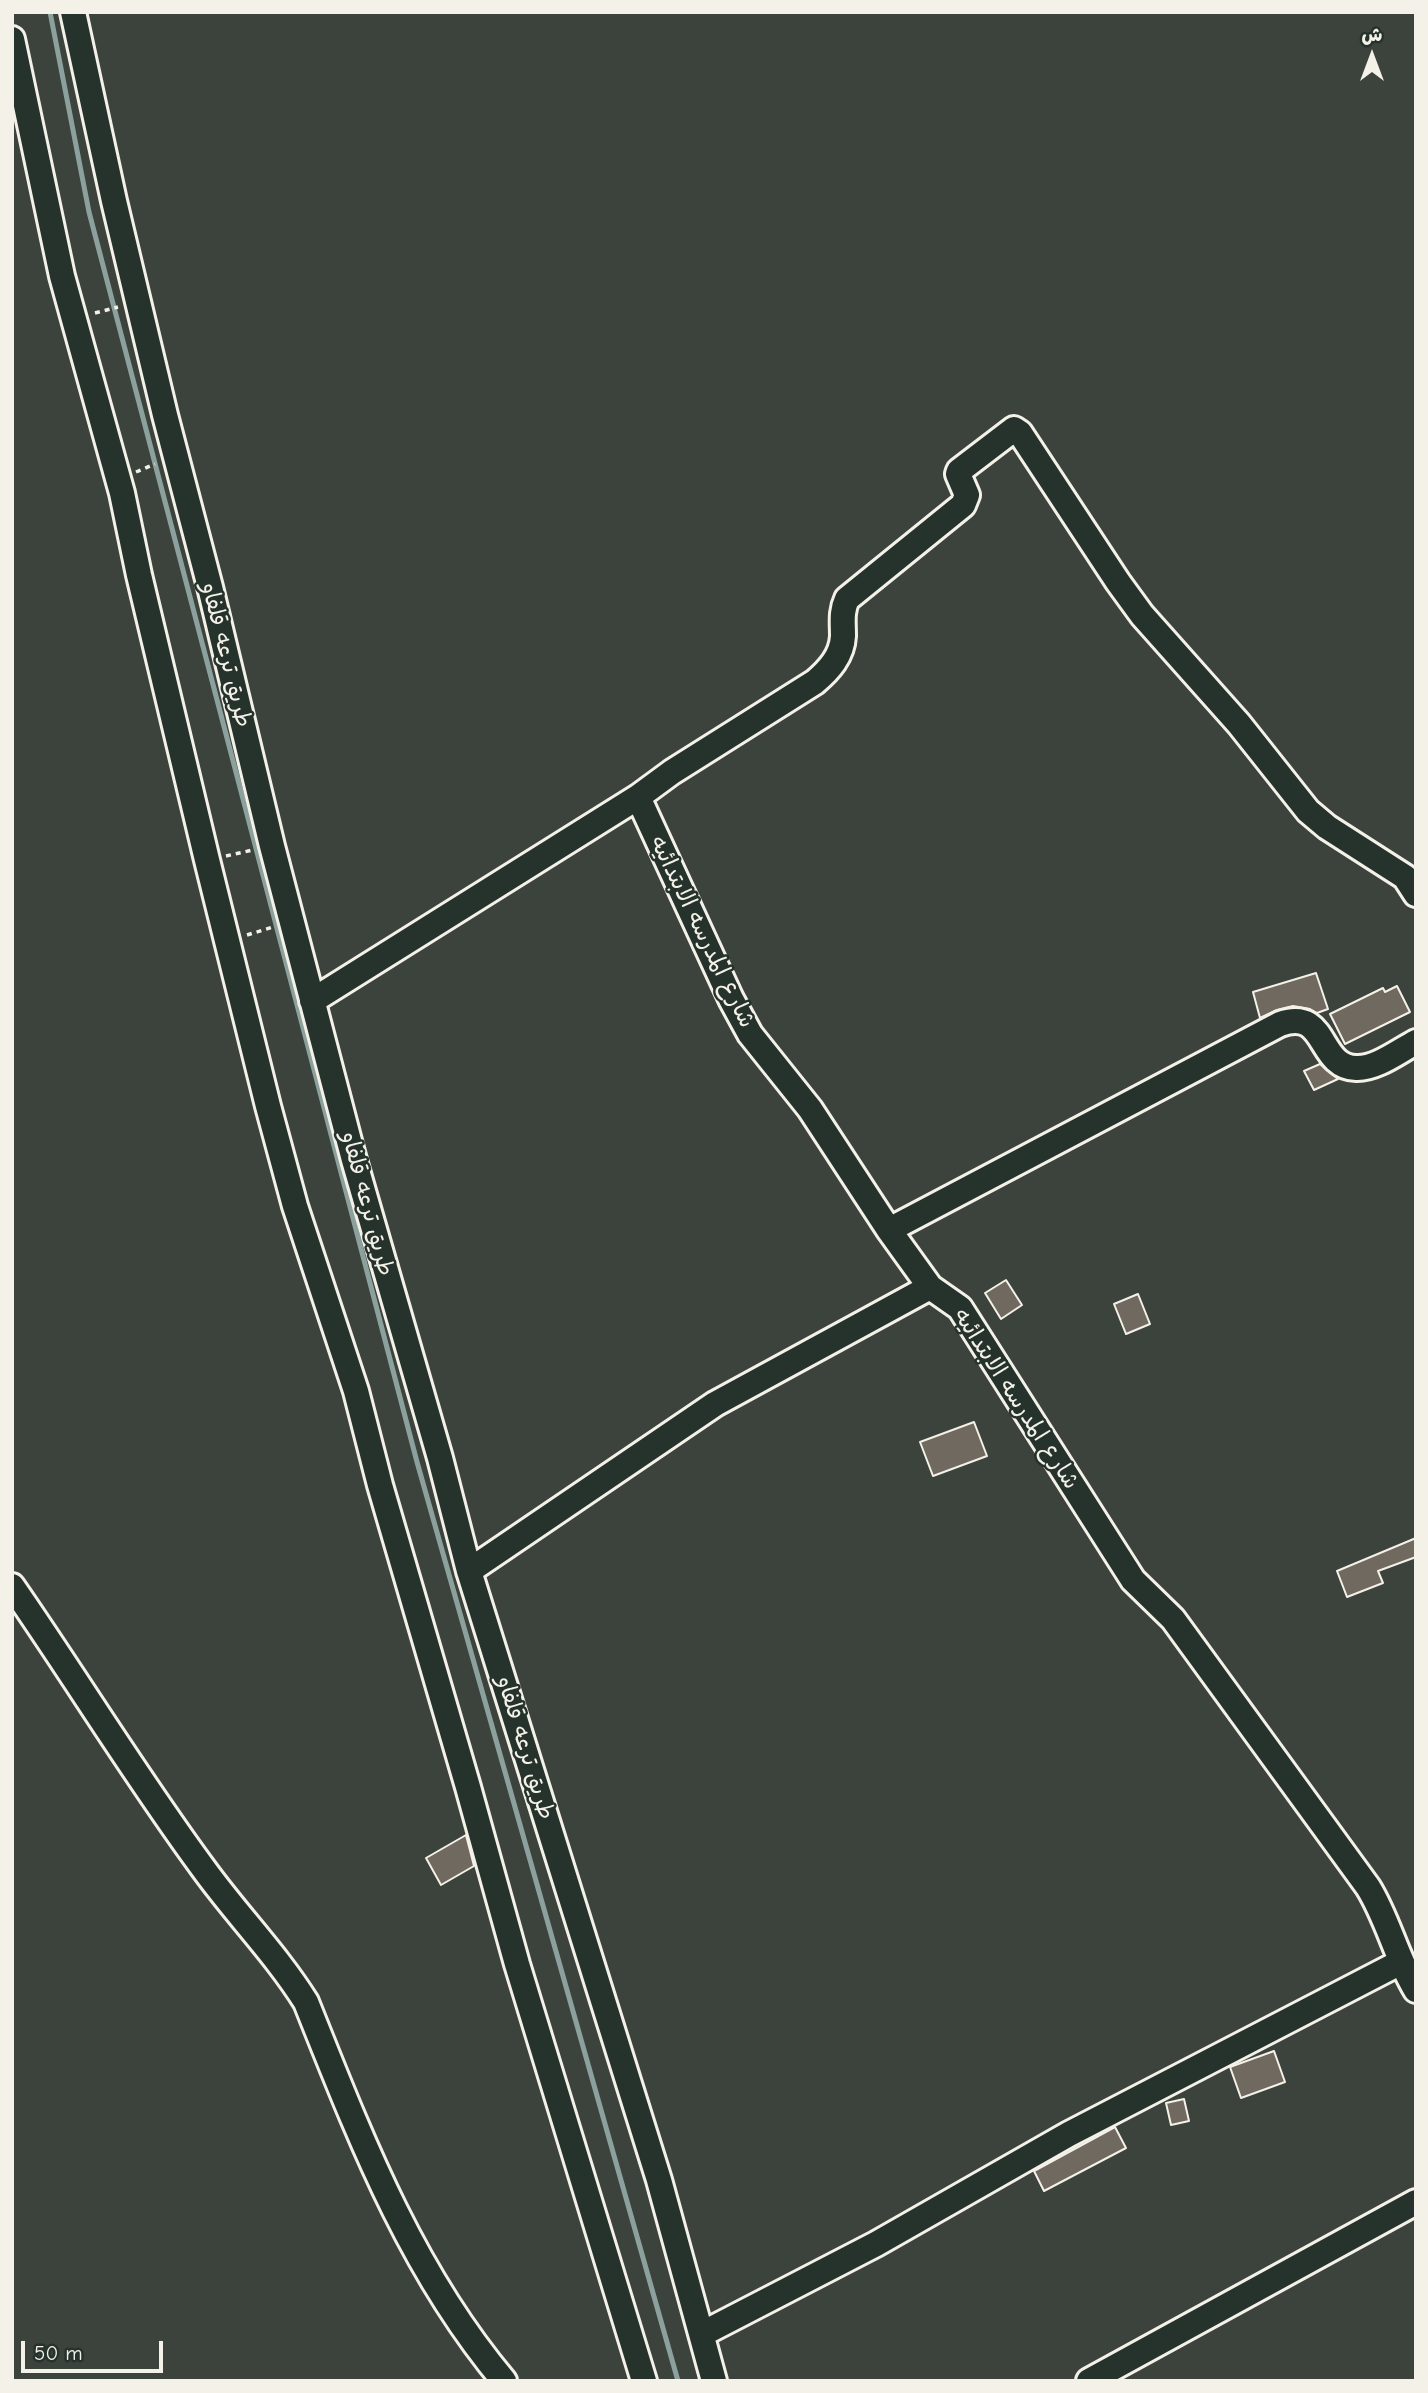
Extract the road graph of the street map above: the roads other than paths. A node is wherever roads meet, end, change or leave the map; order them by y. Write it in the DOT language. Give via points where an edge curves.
graph roads {
  1 [pos="73,12"];
  2 [pos="12,39"];
  3 [pos="18,98"];
  4 [pos="638,797"];
  5 [pos="1412,880"];
  6 [pos="313,1001"];
  7 [pos="1416,1042"];
  8 [pos="889,1230"];
  9 [pos="930,1287"];
  10 [pos="469,1571"];
  11 [pos="12,1586"];
  12 [pos="1401,1962"];
  13 [pos="1416,1990"];
  14 [pos="1416,2202"];
  15 [pos="702,2334"];
  16 [pos="504,2381"];
  17 [pos="643,2381"];
  18 [pos="715,2381"];
  19 [pos="1089,2381"];
  1 -- 6 [label="street, طريق ترعه قلفاو" via="162,401"];
  2 -- 3 [label="street"];
  3 -- 17 [label="street" via="122,493 277,1141 348,1367 517,1964"];
  4 -- 5 [label="street" via="828,671 843,639 847,599 963,505 967,495 959,471 1014,429 1142,615 1231,714 1308,811"];
  4 -- 6 [label="street"];
  4 -- 8 [label="street, شارع المدرسه الابتدائيه" via="740,1017 810,1109"];
  6 -- 10 [label="street, طريق ترعه قلفاو"];
  7 -- 8 [label="street" via="1356,1068 1331,1055 1307,1022 1293,1019"];
  8 -- 9 [label="street, شارع المدرسه الابتدائيه"];
  9 -- 10 [label="street" via="715,1404"];
  9 -- 12 [label="street, شارع المدرسه الابتدائيه" via="960,1308 1133,1580 1173,1619 1368,1887"];
  10 -- 15 [label="street, طريق ترعه قلفاو" via="659,2180"];
  11 -- 16 [label="street" via="202,1867 286,1971 306,2003 413,2249"];
  12 -- 13 [label="street, شارع المدرسه الابتدائيه"];
  12 -- 15 [label="street" via="1069,2134 876,2244"];
  14 -- 19 [label="street"];
  15 -- 18 [label="street, طريق ترعه قلفاو"];
}
